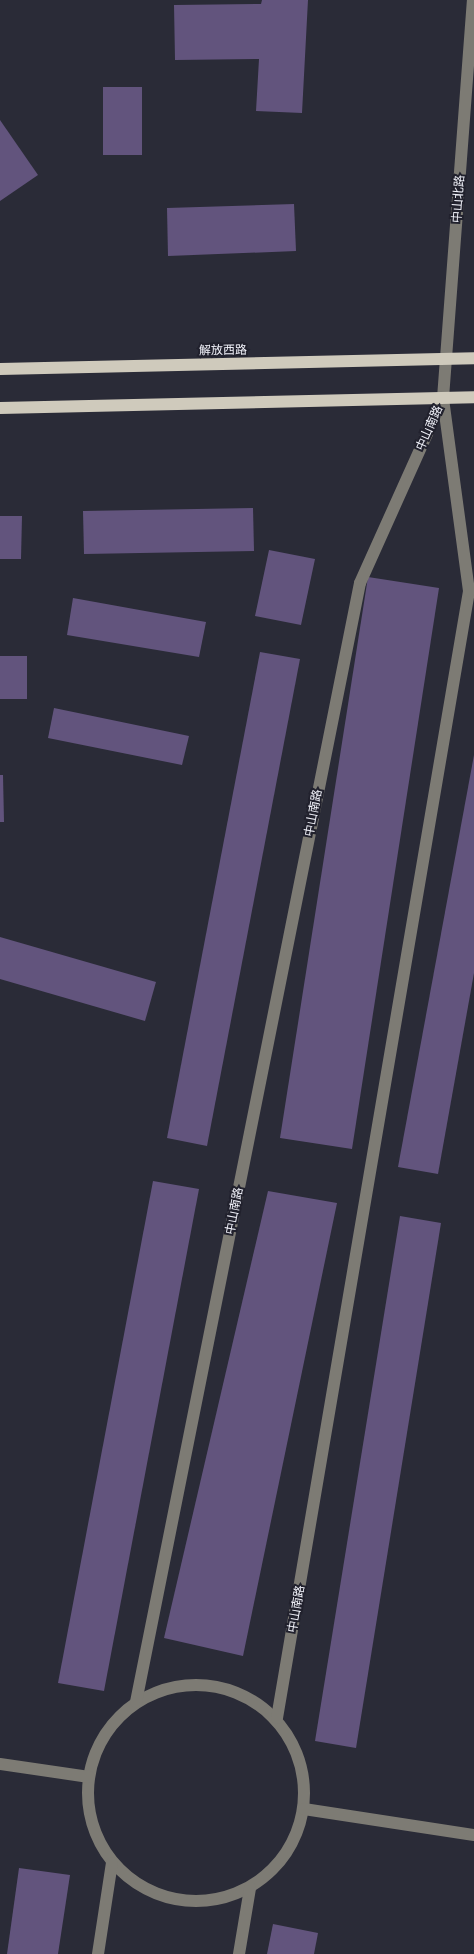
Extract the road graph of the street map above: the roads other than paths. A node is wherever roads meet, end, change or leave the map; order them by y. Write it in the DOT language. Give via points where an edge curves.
graph roads {
  1 [pos="473,0"];
  2 [pos="474,358"];
  3 [pos="446,359"];
  4 [pos="0,369"];
  5 [pos="474,397"];
  6 [pos="443,398"];
  7 [pos="0,408"];
  8 [pos="136,1702"];
  9 [pos="277,1718"];
  10 [pos="0,1764"];
  11 [pos="89,1777"];
  12 [pos="304,1809"];
  13 [pos="474,1835"];
  14 [pos="112,1863"];
  15 [pos="250,1888"];
  16 [pos="98,1954"];
  17 [pos="239,1954"];
  1 -- 3 [label="street, 中山北路"];
  2 -- 3 [label="main road, 解放西路"];
  3 -- 4 [label="main road, 解放西路"];
  3 -- 6 [label="street, 中山北路"];
  5 -- 6 [label="main road"];
  6 -- 7 [label="main road"];
  6 -- 8 [label="street, 中山南路" via="360,583"];
  6 -- 9 [label="street, 中山南路" via="469,591"];
  8 -- 9 [label="street" via="170,1687 223,1686 247,1696"];
  8 -- 11 [label="street" via="118,1717 96,1748"];
  9 -- 12 [label="street" via="295,1744 305,1781"];
  10 -- 11 [label="street"];
  11 -- 14 [label="street" via="88,1810 93,1830"];
  12 -- 13 [label="street"];
  12 -- 15 [label="street" via="295,1841 279,1864"];
  14 -- 15 [label="street" via="149,1892 186,1902 205,1902"];
  14 -- 16 [label="street"];
  15 -- 17 [label="street"];
}
